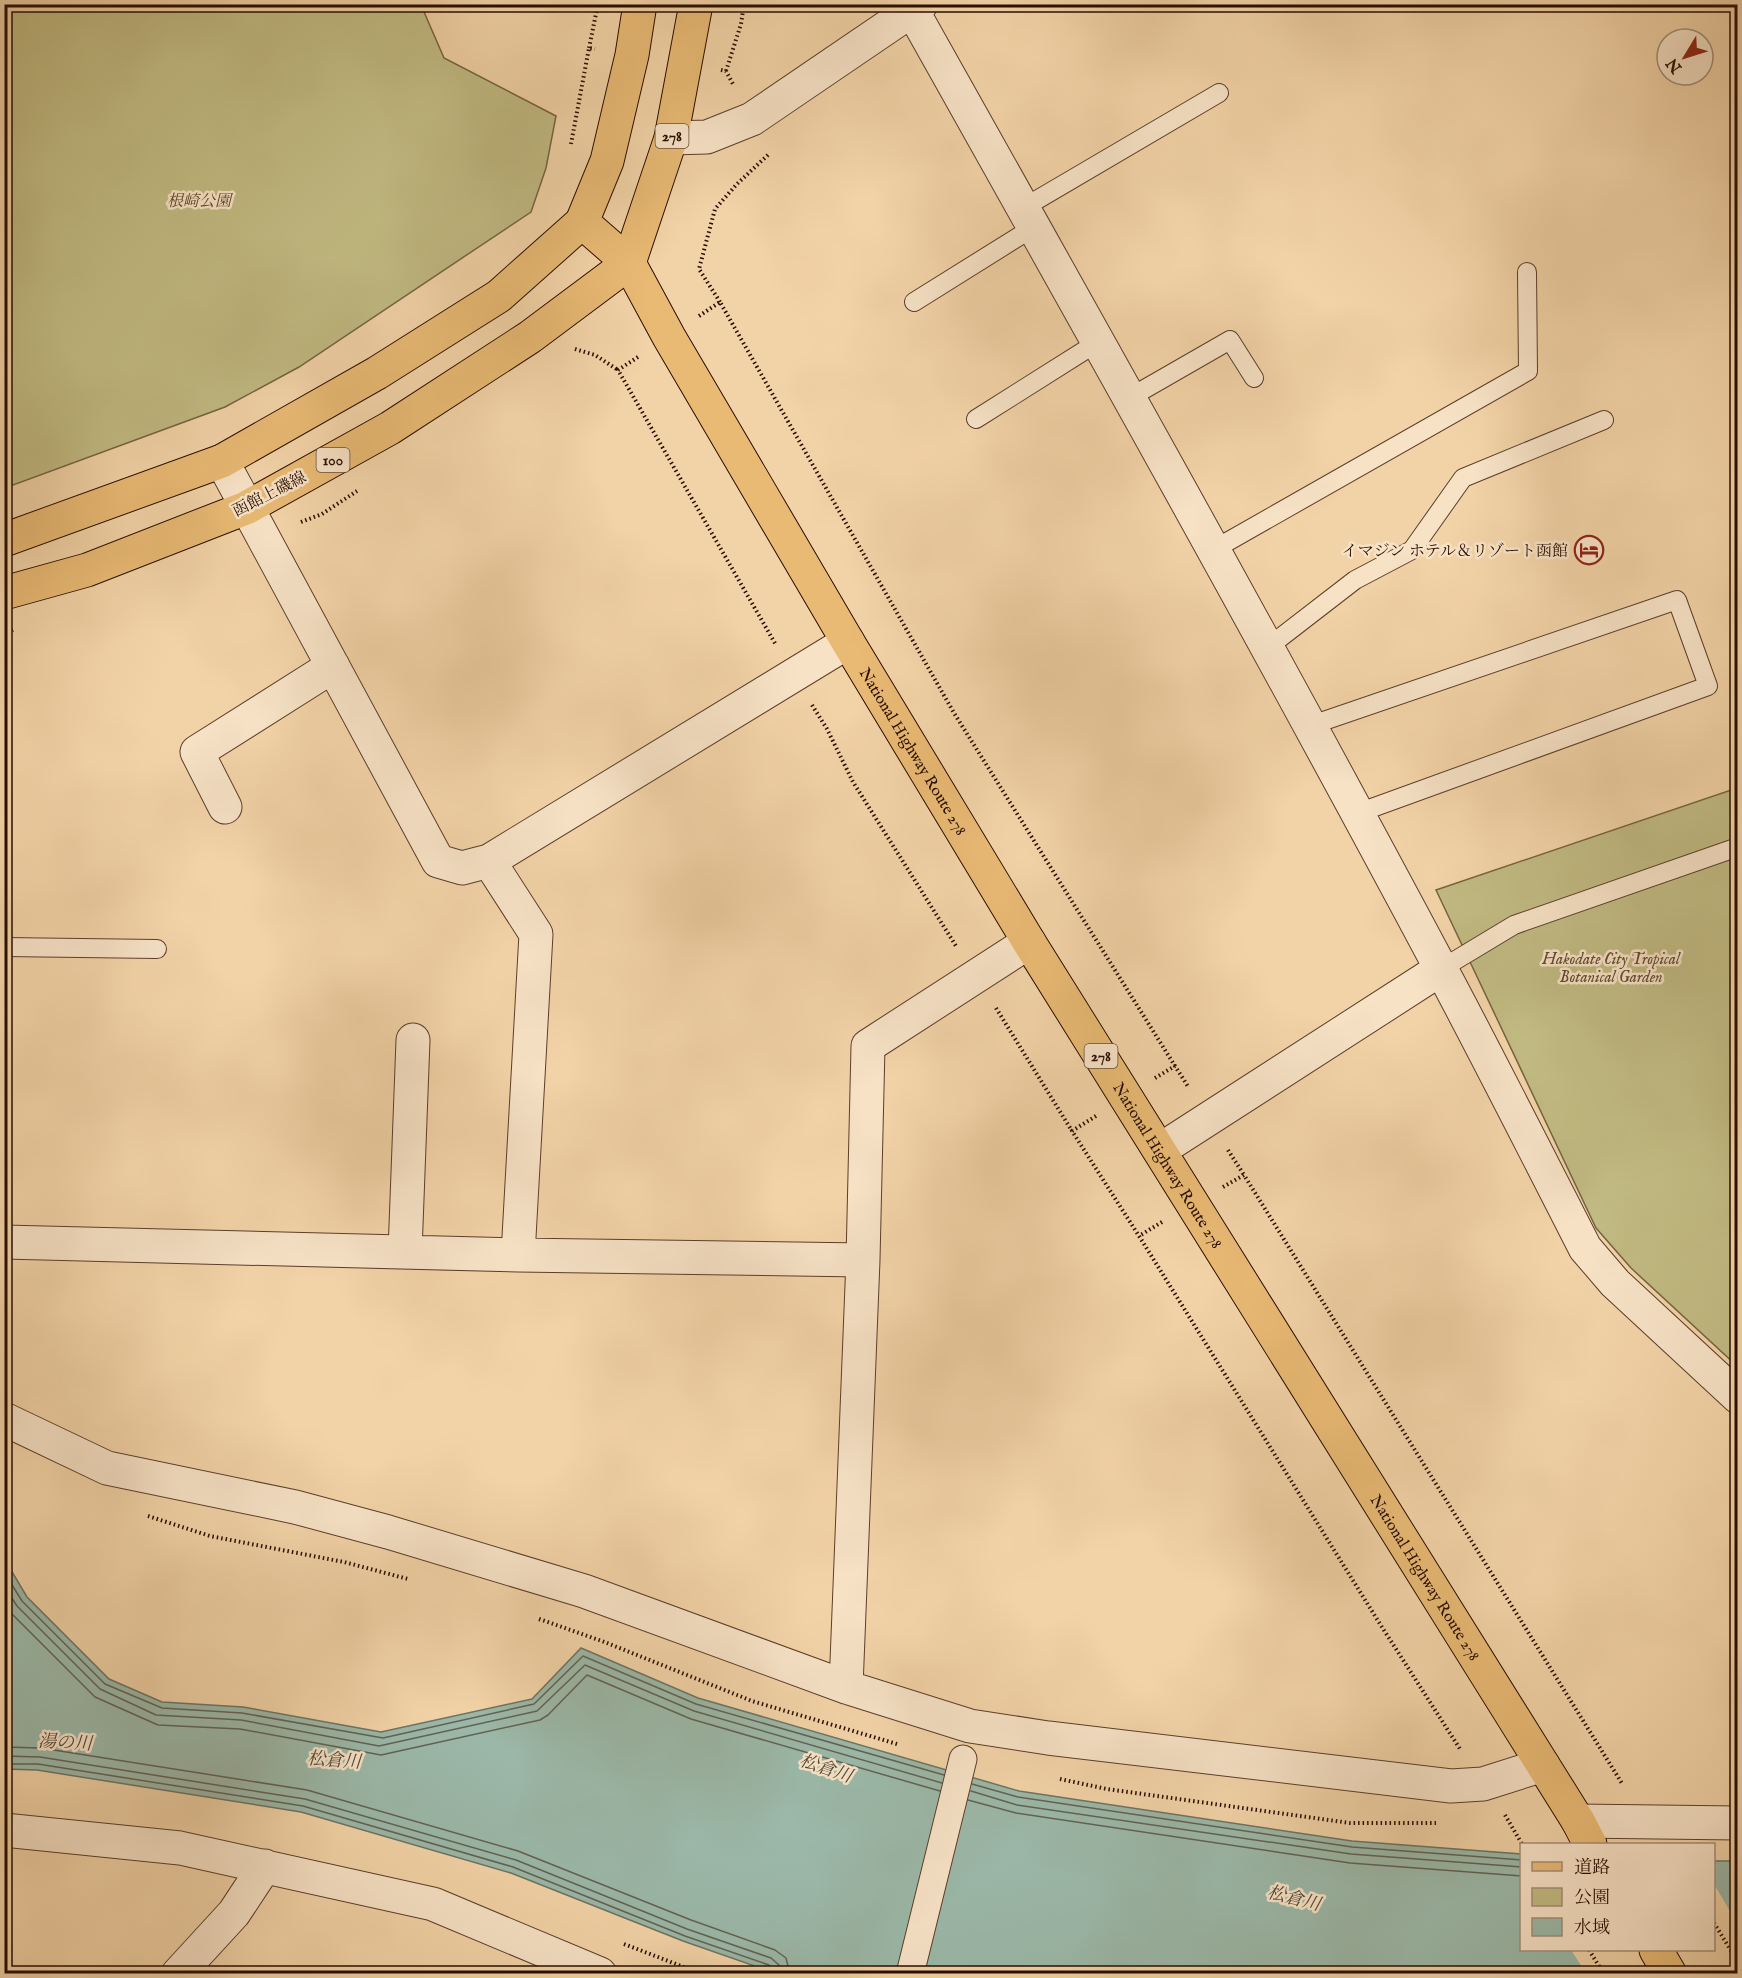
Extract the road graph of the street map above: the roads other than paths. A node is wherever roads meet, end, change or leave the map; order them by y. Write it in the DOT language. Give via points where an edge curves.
graph roads {
  1 [pos="640,4"];
  2 [pos="696,4"];
  3 [pos="914,6"];
  4 [pos="1219,93"];
  5 [pos="671,138"];
  6 [pos="1028,217"];
  7 [pos="582,222"];
  8 [pos="628,263"];
  9 [pos="1527,272"];
  10 [pos="914,302"];
  11 [pos="1098,342"];
  12 [pos="1254,378"];
  13 [pos="1129,398"];
  14 [pos="976,419"];
  15 [pos="1604,420"];
  16 [pos="222,461"];
  17 [pos="246,508"];
  18 [pos="4,540"];
  19 [pos="1213,550"];
  20 [pos="4,594"];
  21 [pos="848,642"];
  22 [pos="1267,648"];
  23 [pos="333,666"];
  24 [pos="1309,726"];
  25 [pos="225,807"];
  26 [pos="1358,813"];
  27 [pos="1737,847"];
  28 [pos="489,861"];
  29 [pos="1029,942"];
  30 [pos="4,947"];
  31 [pos="157,949"];
  32 [pos="1441,969"];
  33 [pos="413,1040"];
  34 [pos="1160,1150"];
  35 [pos="4,1242"];
  36 [pos="405,1252"];
  37 [pos="518,1255"];
  38 [pos="862,1260"];
  39 [pos="1737,1397"];
  40 [pos="4,1419"];
  41 [pos="846,1687"];
  42 [pos="962,1762"];
  43 [pos="1544,1765"];
  44 [pos="1737,1824"];
  45 [pos="4,1830"];
  46 [pos="1586,1835"];
  47 [pos="265,1866"];
  48 [pos="1657,1951"];
  49 [pos="178,1974"];
  50 [pos="600,1974"];
  51 [pos="910,1974"];
  52 [pos="1670,1974"];
  1 -- 7 [label="main road" via="607,161"];
  2 -- 5 [label="main road, 278"];
  3 -- 5 [label="street" via="752,119 707,136"];
  3 -- 6 [label="street"];
  4 -- 6 [label="lane"];
  5 -- 8 [label="main road, 278"];
  6 -- 10 [label="lane"];
  6 -- 11 [label="street"];
  7 -- 8 [label="main road, National Highway Route 278 / 278"];
  7 -- 16 [label="main road" via="499,296 376,373"];
  8 -- 17 [label="main road, 函館上磯線 / 100" via="530,337 390,428"];
  8 -- 21 [label="main road, National Highway Route 278 / 278"];
  9 -- 19 [label="lane" via="1528,371"];
  11 -- 13 [label="street"];
  11 -- 14 [label="lane"];
  12 -- 13 [label="lane" via="1230,340"];
  13 -- 19 [label="street"];
  15 -- 22 [label="lane" via="1463,478 1412,550 1355,580"];
  16 -- 17 [label="street"];
  16 -- 18 [label="main road"];
  17 -- 20 [label="main road, 函館上磯線 / 100" via="87,570"];
  17 -- 23 [label="street"];
  19 -- 22 [label="street"];
  21 -- 28 [label="street"];
  21 -- 29 [label="main road, National Highway Route 278 / 278"];
  22 -- 24 [label="street"];
  23 -- 25 [label="street" via="197,752"];
  23 -- 28 [label="street" via="438,861 462,868"];
  24 -- 26 [label="street"];
  24 -- 26 [label="lane" via="1677,600 1708,686"];
  26 -- 32 [label="street"];
  27 -- 32 [label="lane" via="1514,925"];
  28 -- 37 [label="street" via="536,934"];
  29 -- 34 [label="main road, National Highway Route 278 / 278"];
  29 -- 38 [label="street" via="868,1046"];
  30 -- 31 [label="lane"];
  32 -- 34 [label="street"];
  32 -- 39 [label="street" via="1585,1248 1616,1283"];
  33 -- 36 [label="street"];
  34 -- 43 [label="main road, National Highway Route 278 / 278"];
  35 -- 36 [label="street"];
  36 -- 37 [label="street"];
  37 -- 38 [label="street"];
  38 -- 41 [label="street"];
  40 -- 41 [label="street" via="107,1468 295,1506 388,1532 584,1591"];
  41 -- 43 [label="street" via="970,1726 1451,1786 1483,1784"];
  42 -- 51 [label="street"];
  43 -- 46 [label="main road, National Highway Route 278 / 278"];
  44 -- 46 [label="street" via="1647,1822"];
  45 -- 47 [label="street" via="180,1848"];
  47 -- 49 [label="street" via="234,1913"];
  47 -- 50 [label="street" via="433,1904"];
  48 -- 52 [label="main road"];
}
